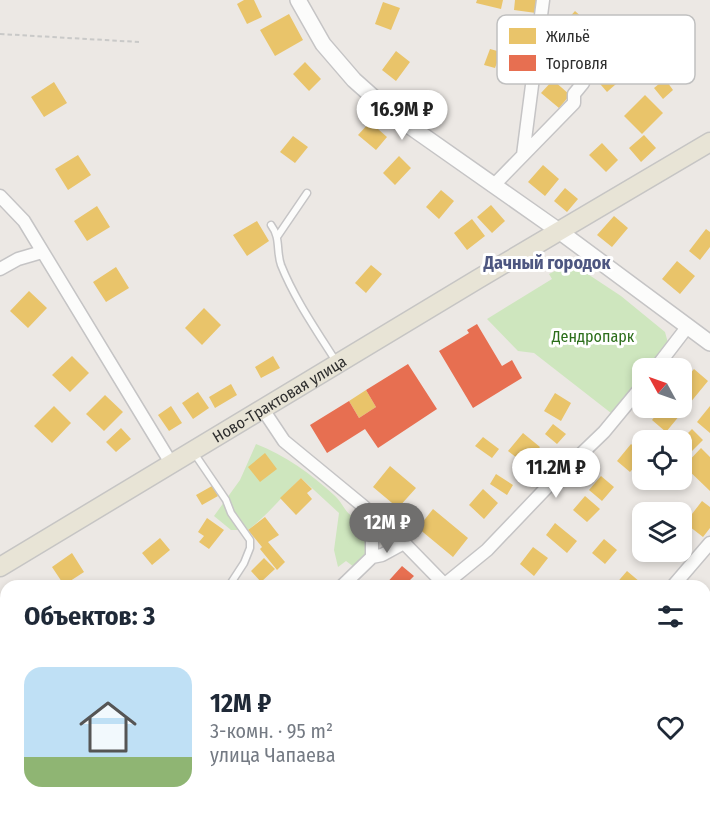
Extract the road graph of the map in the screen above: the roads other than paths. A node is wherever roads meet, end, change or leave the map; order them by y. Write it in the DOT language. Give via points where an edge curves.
graph roads {
  1 [pos="298,0"];
  2 [pos="543,0"];
  3 [pos="541,15"];
  4 [pos="532,84"];
  5 [pos="582,84"];
  6 [pos="710,142"];
  7 [pos="523,155"];
  8 [pos="493,186"];
  9 [pos="307,193"];
  10 [pos="0,196"];
  11 [pos="271,225"];
  12 [pos="558,231"];
  13 [pos="278,237"];
  14 [pos="42,252"];
  15 [pos="0,269"];
  16 [pos="688,327"];
  17 [pos="710,344"];
  18 [pos="664,358"];
  19 [pos="337,363"];
  20 [pos="632,398"];
  21 [pos="262,408"];
  22 [pos="192,450"];
  23 [pos="171,463"];
  24 [pos="363,506"];
  25 [pos="404,543"];
  26 [pos="710,543"];
  27 [pos="372,557"];
  28 [pos="0,567"];
  29 [pos="233,580"];
  30 [pos="348,580"];
  31 [pos="439,580"];
  32 [pos="452,580"];
  33 [pos="678,580"];
  1 -- 8 [label="street" via="323,44 354,80 391,113"];
  2 -- 3 [label="street"];
  4 -- 7 [label="street"];
  5 -- 7 [label="street" via="574,94 574,103"];
  6 -- 12 [label="main road, Ново-Трактовая улица"];
  7 -- 8 [label="street"];
  8 -- 12 [label="street"];
  9 -- 13 [label="lane"];
  10 -- 14 [label="street" via="24,221"];
  11 -- 13 [label="lane"];
  12 -- 16 [label="street"];
  12 -- 19 [label="main road, Ново-Трактовая улица"];
  13 -- 19 [label="lane" via="280,263"];
  14 -- 15 [label="street"];
  14 -- 23 [label="street"];
  16 -- 17 [label="street"];
  16 -- 18 [label="street"];
  19 -- 21 [label="main road, Ново-Трактовая улица"];
  20 -- 32 [label="street" via="487,550"];
  21 -- 22 [label="main road, Ново-Трактовая улица"];
  21 -- 24 [label="street" via="284,441"];
  22 -- 23 [label="main road, Ново-Трактовая улица"];
  22 -- 29 [label="lane" via="250,540 244,563"];
  23 -- 28 [label="main road, Ново-Трактовая улица"];
  24 -- 25 [label="street"];
  24 -- 27 [label="street" via="372,524"];
  25 -- 27 [label="street"];
  25 -- 31 [label="street"];
  26 -- 33 [label="street"];
  27 -- 30 [label="street"];
}
